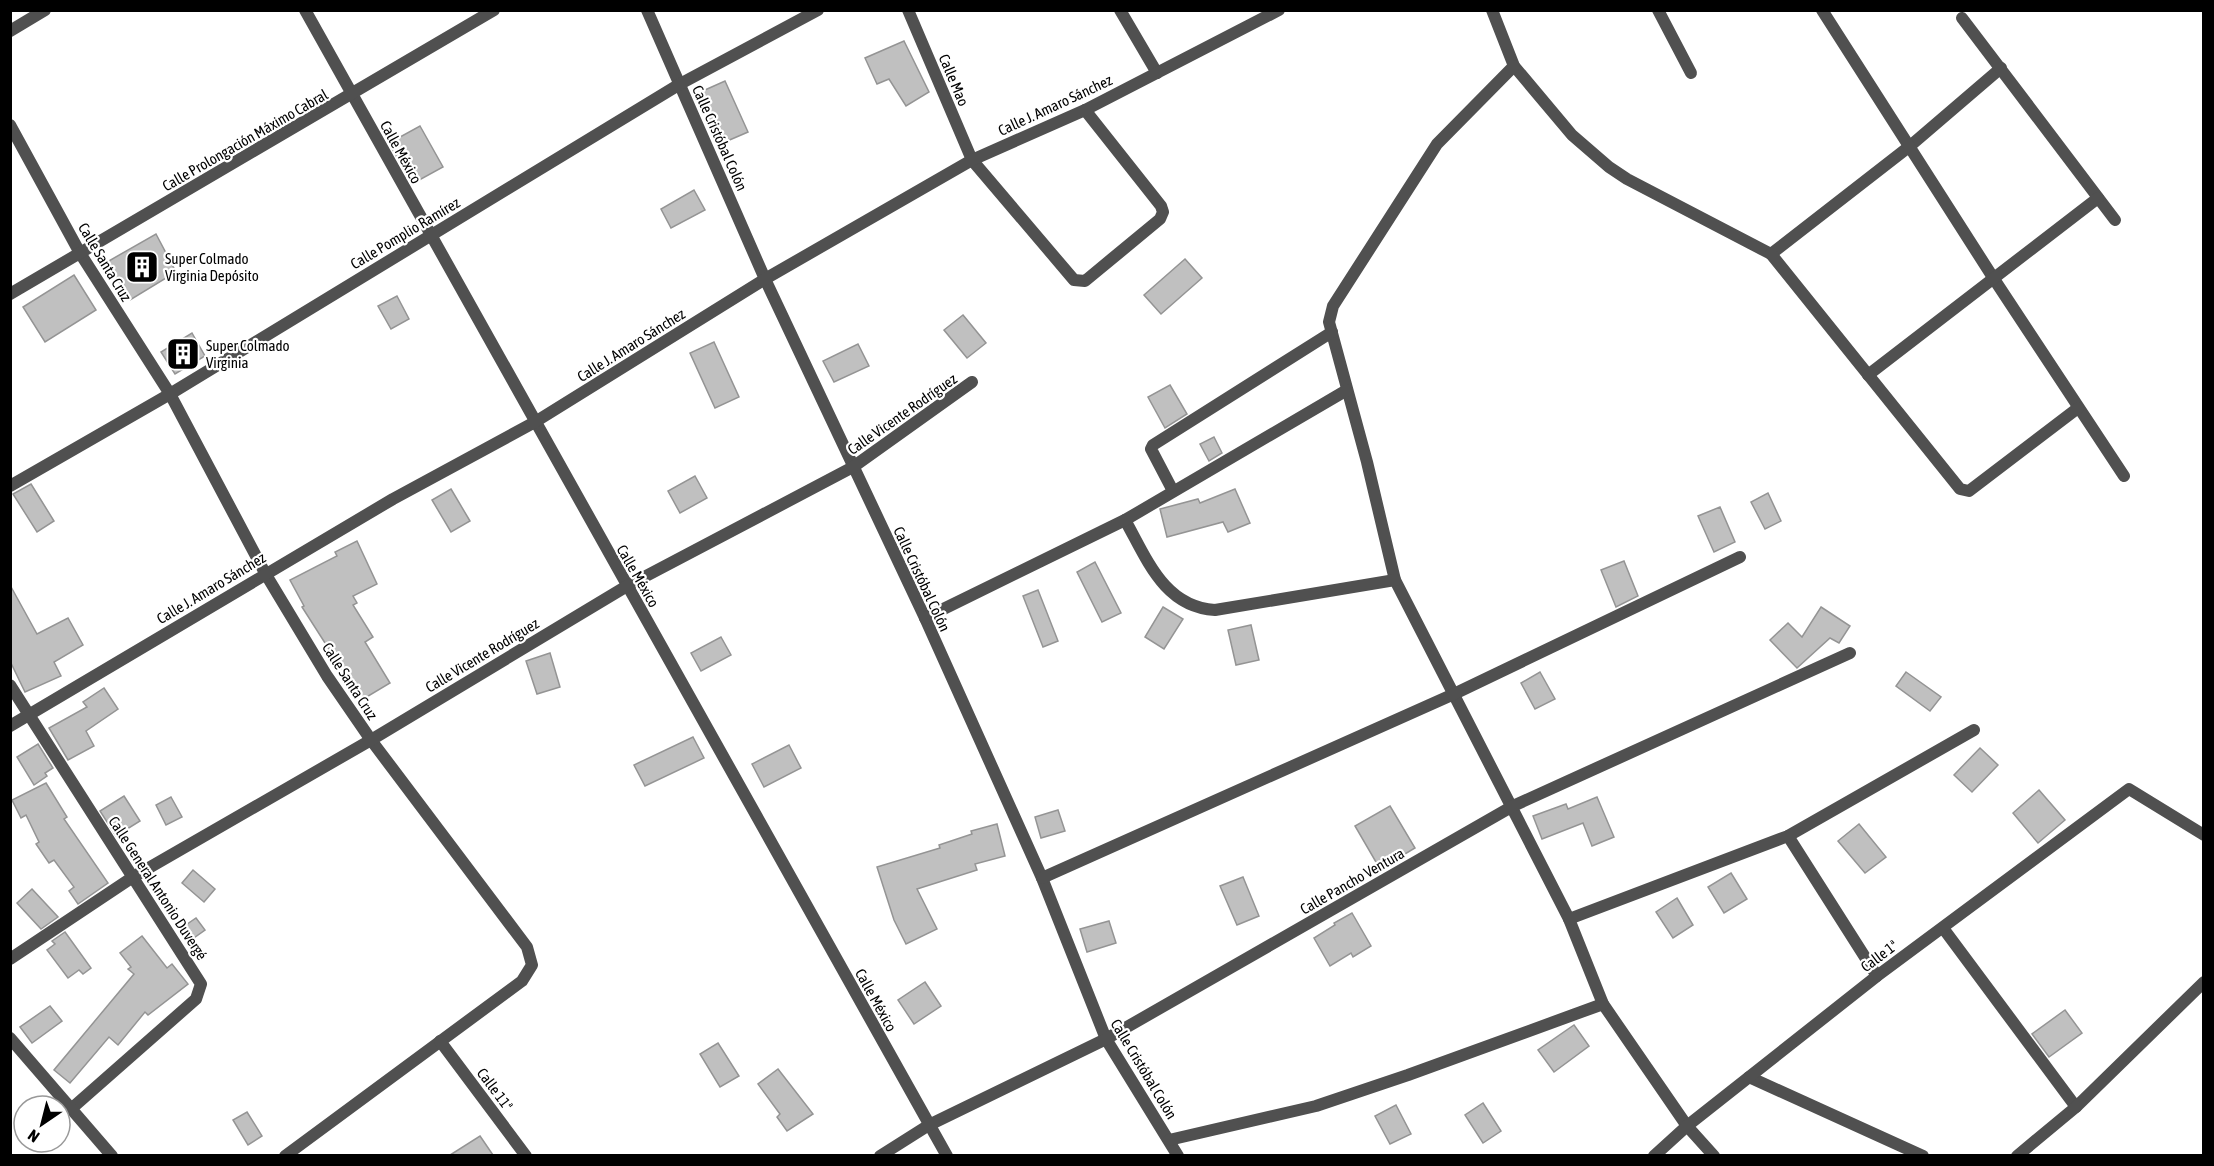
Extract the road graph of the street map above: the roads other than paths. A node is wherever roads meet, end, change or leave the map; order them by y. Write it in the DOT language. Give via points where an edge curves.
graph roads {
  1 [pos="45,10"];
  2 [pos="305,10"];
  3 [pos="494,10"];
  4 [pos="647,10"];
  5 [pos="818,10"];
  6 [pos="908,10"];
  7 [pos="1120,10"];
  8 [pos="1278,10"];
  9 [pos="1492,10"];
  10 [pos="1658,10"];
  11 [pos="1822,10"];
  12 [pos="1962,18"];
  13 [pos="10,31"];
  14 [pos="1514,66"];
  15 [pos="2001,69"];
  16 [pos="1157,73"];
  17 [pos="1691,73"];
  18 [pos="680,84"];
  19 [pos="352,95"];
  20 [pos="1085,110"];
  21 [pos="10,125"];
  22 [pos="1910,146"];
  23 [pos="972,160"];
  24 [pos="2098,198"];
  25 [pos="2115,220"];
  26 [pos="430,235"];
  27 [pos="81,253"];
  28 [pos="1771,254"];
  29 [pos="765,279"];
  30 [pos="1994,279"];
  31 [pos="10,294"];
  32 [pos="1332,332"];
  33 [pos="1868,375"];
  34 [pos="972,382"];
  35 [pos="1347,390"];
  36 [pos="170,394"];
  37 [pos="2078,408"];
  38 [pos="535,422"];
  39 [pos="853,466"];
  40 [pos="2124,476"];
  41 [pos="10,486"];
  42 [pos="1173,491"];
  43 [pos="1125,520"];
  44 [pos="1740,556"];
  45 [pos="265,573"];
  46 [pos="1395,580"];
  47 [pos="627,586"];
  48 [pos="924,618"];
  49 [pos="1850,653"];
  50 [pos="10,685"];
  51 [pos="1454,694"];
  52 [pos="30,715"];
  53 [pos="10,726"];
  54 [pos="1974,730"];
  55 [pos="371,740"];
  56 [pos="1512,807"];
  57 [pos="2204,835"];
  58 [pos="1788,836"];
  59 [pos="133,877"];
  60 [pos="1042,878"];
  61 [pos="1569,919"];
  62 [pos="1943,928"];
  63 [pos="10,959"];
  64 [pos="1877,976"];
  65 [pos="2204,982"];
  66 [pos="1603,1004"];
  67 [pos="10,1038"];
  68 [pos="1106,1038"];
  69 [pos="440,1041"];
  70 [pos="1749,1077"];
  71 [pos="58,1094"];
  72 [pos="2076,1107"];
  73 [pos="72,1108"];
  74 [pos="72,1110"];
  75 [pos="929,1125"];
  76 [pos="1688,1126"];
  77 [pos="1169,1140"];
  78 [pos="112,1155"];
  79 [pos="285,1155"];
  80 [pos="526,1155"];
  81 [pos="880,1155"];
  82 [pos="947,1155"];
  83 [pos="1178,1155"];
  84 [pos="1654,1155"];
  85 [pos="1714,1155"];
  86 [pos="1923,1155"];
  87 [pos="2017,1155"];
  1 -- 13 [label="street"];
  2 -- 19 [label="street, Calle México"];
  3 -- 19 [label="street, Calle Prolongación Máximo Cabral"];
  4 -- 18 [label="street, Calle Cristóbal Colón"];
  5 -- 18 [label="street, Calle Pomplio Ramírez"];
  6 -- 23 [label="street, Calle Mao"];
  7 -- 16 [label="street"];
  8 -- 16 [label="street, Calle J. Amaro Sánchez"];
  9 -- 14 [label="street"];
  10 -- 17 [label="street"];
  11 -- 22 [label="street"];
  12 -- 15 [label="street"];
  14 -- 28 [label="street" via="1572,135 1608,167"];
  14 -- 32 [label="street" via="1437,144 1333,306 1329,322"];
  15 -- 22 [label="street"];
  15 -- 24 [label="street"];
  16 -- 20 [label="street, Calle J. Amaro Sánchez"];
  18 -- 26 [label="street, Calle Pomplio Ramírez"];
  18 -- 29 [label="street, Calle Cristóbal Colón"];
  19 -- 26 [label="street, Calle México"];
  19 -- 27 [label="street, Calle Prolongación Máximo Cabral"];
  20 -- 23 [label="street, Calle J. Amaro Sánchez"];
  20 -- 23 [label="street, Calle Mao" via="1162,212 1160,219 1085,281 1074,280"];
  21 -- 27 [label="street, Calle Santa Cruz"];
  22 -- 28 [label="street"];
  22 -- 30 [label="street"];
  23 -- 29 [label="street, Calle J. Amaro Sánchez"];
  24 -- 25 [label="street"];
  24 -- 30 [label="street"];
  26 -- 36 [label="street, Calle Pomplio Ramírez"];
  26 -- 38 [label="street, Calle México"];
  27 -- 31 [label="street, Calle Prolongación Máximo Cabral"];
  27 -- 36 [label="street, Calle Santa Cruz"];
  28 -- 33 [label="street"];
  29 -- 38 [label="street, Calle J. Amaro Sánchez"];
  29 -- 39 [label="street, Calle Cristóbal Colón"];
  30 -- 33 [label="street"];
  30 -- 37 [label="street"];
  32 -- 35 [label="street"];
  32 -- 42 [label="street" via="1153,445 1151,449"];
  33 -- 37 [label="street" via="1965,492"];
  34 -- 39 [label="street, Calle Vicente Rodríguez"];
  35 -- 42 [label="street"];
  35 -- 46 [label="street"];
  36 -- 41 [label="street, Calle Pomplio Ramírez"];
  36 -- 45 [label="street, Calle Santa Cruz"];
  37 -- 40 [label="street"];
  38 -- 45 [label="street, Calle J. Amaro Sánchez"];
  38 -- 47 [label="street, Calle México"];
  39 -- 47 [label="street, Calle Vicente Rodríguez"];
  39 -- 48 [label="street, Calle Cristóbal Colón"];
  42 -- 43 [label="street"];
  43 -- 46 [label="street" via="1159,581 1180,599 1206,609"];
  43 -- 48 [label="street"];
  44 -- 51 [label="street"];
  45 -- 52 [label="street, Calle J. Amaro Sánchez"];
  45 -- 55 [label="street, Calle Santa Cruz"];
  46 -- 51 [label="street"];
  47 -- 55 [label="street, Calle Vicente Rodríguez"];
  47 -- 75 [label="street, Calle México"];
  48 -- 60 [label="street, Calle Cristóbal Colón"];
  49 -- 56 [label="street, Calle Pancho Ventura"];
  50 -- 52 [label="street, Calle General Antonio Duvergé"];
  51 -- 56 [label="street"];
  51 -- 60 [label="street"];
  52 -- 53 [label="street, Calle J. Amaro Sánchez"];
  52 -- 59 [label="street, Calle General Antonio Duvergé"];
  54 -- 58 [label="street"];
  55 -- 59 [label="street, Calle Vicente Rodríguez"];
  55 -- 69 [label="street, Calle Santa Cruz" via="527,946 532,965 522,981"];
  56 -- 61 [label="street"];
  56 -- 68 [label="street, Calle Pancho Ventura"];
  57 -- 62 [label="street, Calle 1ª" via="2129,789"];
  58 -- 61 [label="street"];
  58 -- 64 [label="street"];
  59 -- 63 [label="street, Calle Vicente Rodríguez"];
  59 -- 73 [label="street, Calle General Antonio Duvergé" via="201,984 199,992 196,999"];
  60 -- 68 [label="street, Calle Cristóbal Colón"];
  61 -- 66 [label="street"];
  62 -- 64 [label="street, Calle 1ª"];
  62 -- 72 [label="street"];
  64 -- 70 [label="street, Calle 1ª"];
  65 -- 72 [label="street"];
  66 -- 76 [label="street"];
  66 -- 77 [label="street" via="1316,1106"];
  67 -- 71 [label="street"];
  68 -- 75 [label="street, Calle Pancho Ventura"];
  68 -- 77 [label="street, Calle Cristóbal Colón"];
  69 -- 79 [label="street, Calle Santa Cruz"];
  69 -- 80 [label="street, Calle 11ª"];
  70 -- 76 [label="street, Calle 1ª"];
  70 -- 86 [label="street"];
  72 -- 87 [label="street"];
  74 -- 78 [label="street"];
  75 -- 81 [label="street, Calle Pancho Ventura"];
  75 -- 82 [label="street, Calle México"];
  76 -- 84 [label="street, Calle 1ª"];
  76 -- 85 [label="street"];
  77 -- 83 [label="street, Calle Cristóbal Colón"];
}
